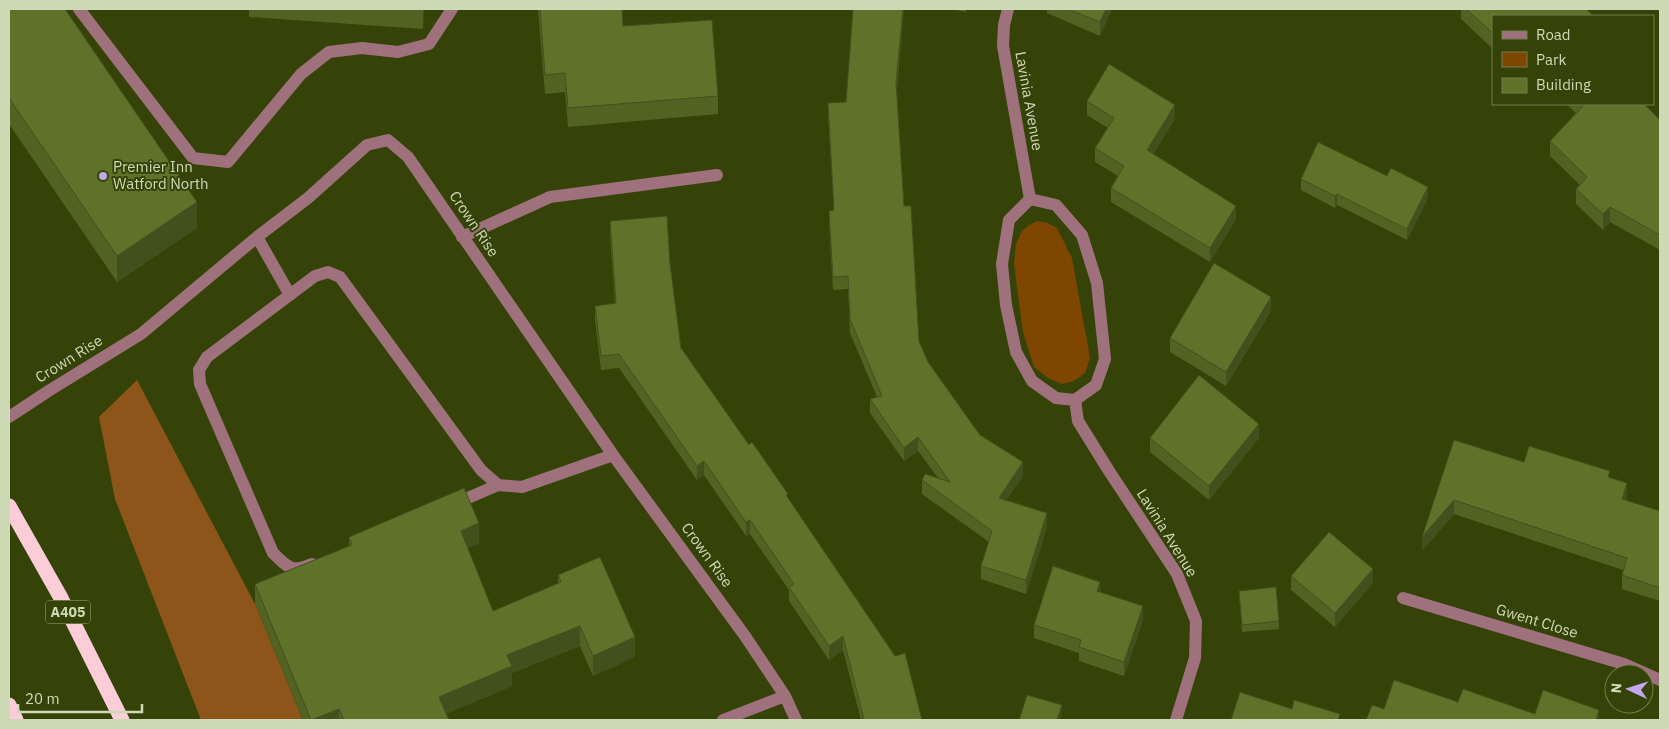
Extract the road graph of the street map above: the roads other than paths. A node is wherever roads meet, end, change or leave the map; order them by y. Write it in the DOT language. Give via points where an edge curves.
graph roads {
  1 [pos="79,9"];
  2 [pos="452,9"];
  3 [pos="1008,9"];
  4 [pos="718,175"];
  5 [pos="1030,200"];
  6 [pos="257,236"];
  7 [pos="462,237"];
  8 [pos="290,295"];
  9 [pos="1075,400"];
  10 [pos="9,417"];
  11 [pos="614,455"];
  12 [pos="498,485"];
  13 [pos="9,506"];
  14 [pos="444,508"];
  15 [pos="327,558"];
  16 [pos="1404,598"];
  17 [pos="1660,680"];
  18 [pos="785,696"];
  19 [pos="9,705"];
  20 [pos="16,720"];
  21 [pos="122,720"];
  22 [pos="723,720"];
  23 [pos="796,720"];
  24 [pos="1176,720"];
  1 -- 2 [label="street" via="193,158 228,162 301,74 329,52 362,48 398,52 429,44"];
  3 -- 5 [label="street, Lavinia Avenue" via="1003,46"];
  4 -- 7 [label="street" via="550,197"];
  5 -- 9 [label="street" via="1009,220 1002,264 1016,352 1032,381 1056,398"];
  5 -- 9 [label="street" via="1056,205 1082,235 1097,283 1105,359 1096,385"];
  6 -- 7 [label="street, Crown Rise" via="308,198 367,145 388,140 408,157"];
  6 -- 8 [label="street"];
  6 -- 10 [label="street, Crown Rise" via="141,334"];
  7 -- 11 [label="street, Crown Rise"];
  8 -- 12 [label="street" via="315,276 328,272 340,277 481,470"];
  8 -- 15 [label="street" via="207,357 199,370 200,384 273,553 285,565 300,569"];
  9 -- 24 [label="street, Lavinia Avenue" via="1078,421 1177,574 1196,621 1195,658"];
  11 -- 12 [label="street" via="522,487"];
  11 -- 18 [label="street, Crown Rise"];
  12 -- 14 [label="street"];
  13 -- 21 [label="highway, A405" via="61,598"];
  16 -- 17 [label="street, Gwent Close" via="1624,664"];
  18 -- 22 [label="street"];
  18 -- 23 [label="street, Crown Rise"];
  19 -- 20 [label="highway"];
}
